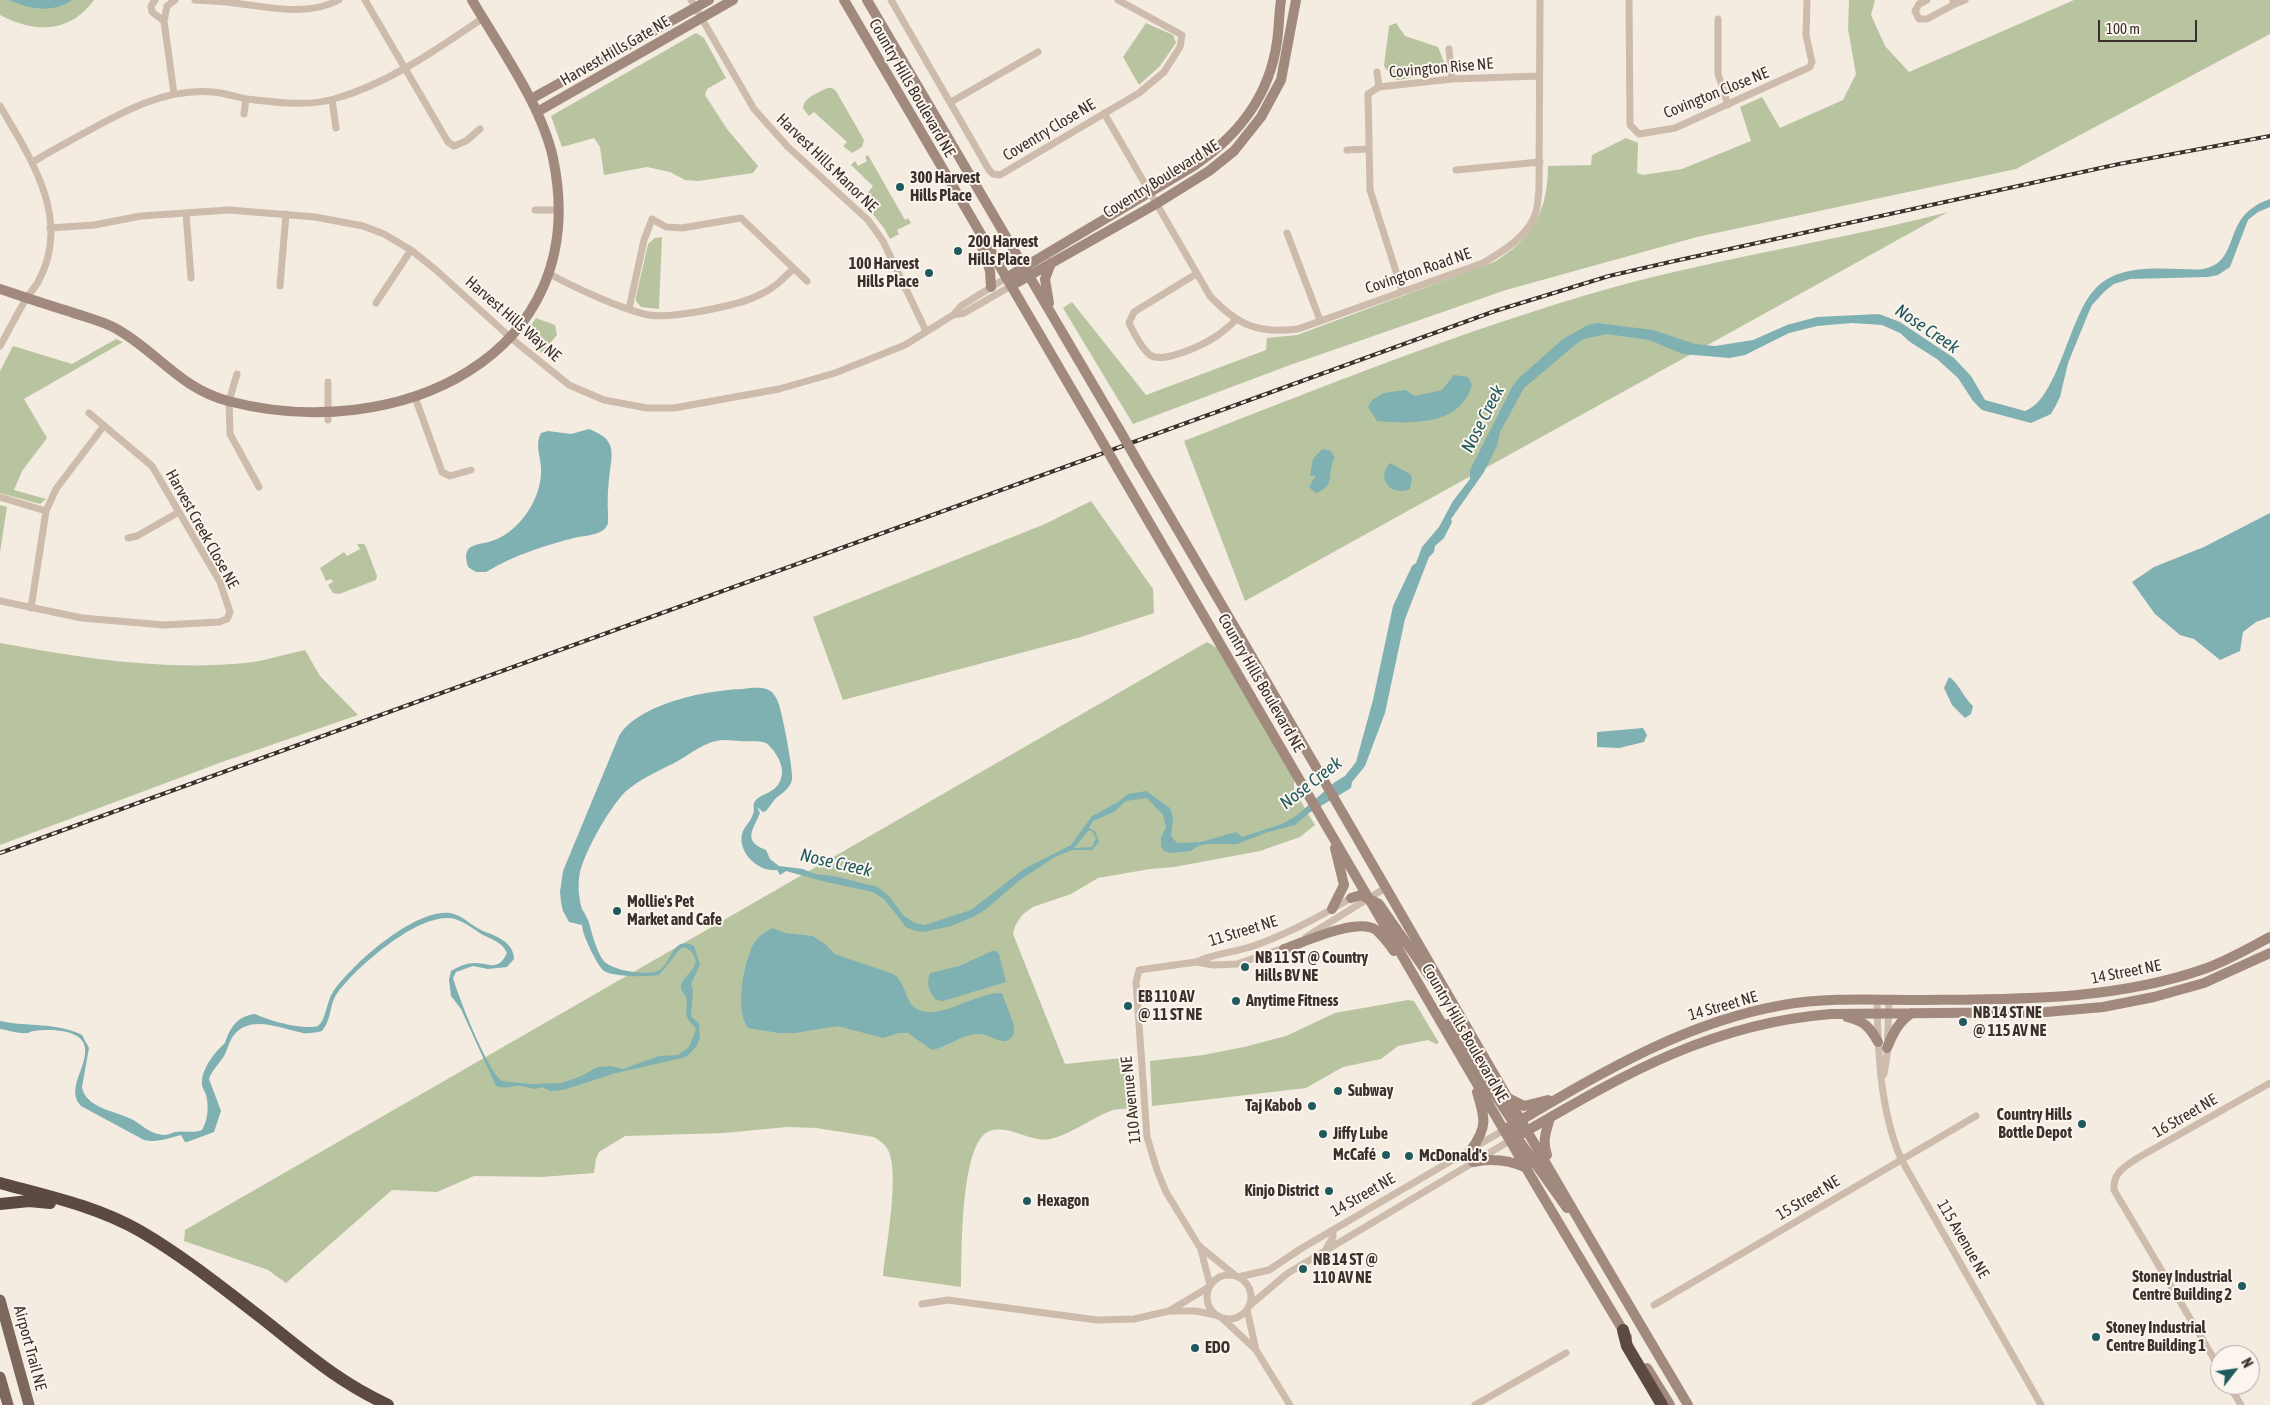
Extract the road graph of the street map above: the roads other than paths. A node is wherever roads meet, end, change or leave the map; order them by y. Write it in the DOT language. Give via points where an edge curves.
graph roads {
  1 [pos="155,0"];
  2 [pos="175,0"];
  3 [pos="195,0"];
  4 [pos="340,0"];
  5 [pos="366,0"];
  6 [pos="472,0"];
  7 [pos="709,0"];
  8 [pos="733,0"];
  9 [pos="844,0"];
  10 [pos="868,0"];
  11 [pos="891,0"];
  12 [pos="1118,0"];
  13 [pos="1282,0"];
  14 [pos="1296,0"];
  15 [pos="1540,0"];
  16 [pos="1629,0"];
  17 [pos="1807,0"];
  18 [pos="1927,0"];
  19 [pos="1965,0"];
  20 [pos="1953,2"];
  21 [pos="693,4"];
  22 [pos="483,18"];
  23 [pos="700,19"];
  24 [pos="1718,19"];
  25 [pos="164,21"];
  26 [pos="1279,25"];
  27 [pos="1292,26"];
  28 [pos="1449,49"];
  29 [pos="1038,52"];
  30 [pos="404,68"];
  31 [pos="1377,72"];
  32 [pos="1539,76"];
  33 [pos="1452,79"];
  34 [pos="1379,88"];
  35 [pos="174,94"];
  36 [pos="246,98"];
  37 [pos="530,99"];
  38 [pos="332,100"];
  39 [pos="951,102"];
  40 [pos="1728,105"];
  41 [pos="0,106"];
  42 [pos="537,112"];
  43 [pos="1104,113"];
  44 [pos="244,114"];
  45 [pos="336,128"];
  46 [pos="480,129"];
  47 [pos="1368,149"];
  48 [pos="1347,150"];
  49 [pos="33,162"];
  50 [pos="1540,162"];
  51 [pos="1456,170"];
  52 [pos="1150,192"];
  53 [pos="1156,204"];
  54 [pos="535,210"];
  55 [pos="559,210"];
  56 [pos="186,212"];
  57 [pos="286,214"];
  58 [pos="968,214"];
  59 [pos="50,228"];
  60 [pos="1287,233"];
  61 [pos="411,250"];
  62 [pos="1051,263"];
  63 [pos="794,269"];
  64 [pos="1026,271"];
  65 [pos="550,274"];
  66 [pos="1196,274"];
  67 [pos="191,278"];
  68 [pos="807,281"];
  69 [pos="1009,282"];
  70 [pos="280,286"];
  71 [pos="991,287"];
  72 [pos="0,289"];
  73 [pos="1402,290"];
  74 [pos="27,298"];
  75 [pos="376,303"];
  76 [pos="629,309"];
  77 [pos="1051,314"];
  78 [pos="953,315"];
  79 [pos="1236,320"];
  80 [pos="1320,320"];
  81 [pos="926,331"];
  82 [pos="510,338"];
  83 [pos="0,346"];
  84 [pos="237,374"];
  85 [pos="328,382"];
  86 [pos="415,397"];
  87 [pos="229,401"];
  88 [pos="89,413"];
  89 [pos="328,416"];
  90 [pos="103,427"];
  91 [pos="471,470"];
  92 [pos="259,487"];
  93 [pos="0,497"];
  94 [pos="46,511"];
  95 [pos="179,512"];
  96 [pos="128,538"];
  97 [pos="0,601"];
  98 [pos="31,608"];
  99 [pos="1326,824"];
  100 [pos="1387,887"];
  101 [pos="1351,898"];
  102 [pos="1370,898"];
  103 [pos="1332,909"];
  104 [pos="2270,937"];
  105 [pos="1284,949"];
  106 [pos="2270,952"];
  107 [pos="2270,958"];
  108 [pos="1196,962"];
  109 [pos="2248,964"];
  110 [pos="1408,965"];
  111 [pos="1443,990"];
  112 [pos="1877,1000"];
  113 [pos="1889,1000"];
  114 [pos="1429,1002"];
  115 [pos="1877,1013"];
  116 [pos="1889,1013"];
  117 [pos="1913,1013"];
  118 [pos="1832,1014"];
  119 [pos="1883,1045"];
  120 [pos="1472,1074"];
  121 [pos="2270,1083"];
  122 [pos="1508,1098"];
  123 [pos="1559,1098"];
  124 [pos="1976,1116"];
  125 [pos="1550,1118"];
  126 [pos="1513,1125"];
  127 [pos="1528,1130"];
  128 [pos="1514,1138"];
  129 [pos="1471,1150"];
  130 [pos="1901,1159"];
  131 [pos="1473,1162"];
  132 [pos="1527,1168"];
  133 [pos="1558,1182"];
  134 [pos="0,1183"];
  135 [pos="0,1204"];
  136 [pos="108,1216"];
  137 [pos="1333,1230"];
  138 [pos="1591,1241"];
  139 [pos="1200,1246"];
  140 [pos="1324,1252"];
  141 [pos="1237,1277"];
  142 [pos="1210,1286"];
  143 [pos="0,1300"];
  144 [pos="922,1304"];
  145 [pos="1654,1305"];
  146 [pos="1248,1308"];
  147 [pos="1169,1311"];
  148 [pos="1215,1315"];
  149 [pos="1223,1319"];
  150 [pos="1623,1330"];
  151 [pos="1256,1350"];
  152 [pos="2210,1352"];
  153 [pos="1566,1353"];
  154 [pos="0,1377"];
  155 [pos="8,1405"];
  156 [pos="29,1405"];
  157 [pos="388,1405"];
  158 [pos="1290,1405"];
  159 [pos="1475,1405"];
  160 [pos="1662,1405"];
  161 [pos="1670,1405"];
  162 [pos="1688,1405"];
  163 [pos="2041,1405"];
  1 -- 25 [label="street" via="152,12"];
  2 -- 25 [label="street" via="167,6"];
  3 -- 4 [label="street" via="295,11 327,6"];
  5 -- 30 [label="street"];
  6 -- 22 [label="main road"];
  7 -- 21 [label="main road, Harvest Hills Gate NE"];
  8 -- 23 [label="main road, Harvest Hills Gate NE"];
  9 -- 58 [label="main road, Country Hills Boulevard NE"];
  10 -- 64 [label="main road, Country Hills Boulevard NE"];
  11 -- 39 [label="street, Coventry Close NE"];
  12 -- 43 [label="street, Coventry Close NE" via="1182,35 1180,47 1164,72 1139,93"];
  13 -- 26 [label="main road, Coventry Boulevard NE"];
  14 -- 27 [label="main road, Coventry Boulevard NE"];
  15 -- 32 [label="street, Covington Road NE"];
  16 -- 40 [label="street, Covington Close NE" via="1630,125 1639,134 1675,128"];
  17 -- 40 [label="street, Covington Close NE" via="1806,35 1812,62 1810,67"];
  18 -- 20 [label="street" via="1915,11 1919,18 1927,19"];
  19 -- 20 [label="street"];
  21 -- 23 [label="street, Harvest Hills Manor NE"];
  21 -- 37 [label="main road, Harvest Hills Gate NE"];
  22 -- 30 [label="street"];
  22 -- 37 [label="main road"];
  23 -- 42 [label="main road, Harvest Hills Gate NE"];
  23 -- 81 [label="street, Harvest Hills Manor NE" via="754,109 772,131 868,220 883,241"];
  24 -- 40 [label="street" via="1718,74"];
  25 -- 35 [label="street"];
  26 -- 27 [label="street"];
  26 -- 52 [label="main road, Coventry Boulevard NE" via="1266,81 1252,110 1234,134 1214,152"];
  27 -- 53 [label="main road, Coventry Boulevard NE" via="1281,80 1261,116 1234,150"];
  28 -- 33 [label="street"];
  29 -- 39 [label="street"];
  30 -- 38 [label="street" via="369,87"];
  30 -- 46 [label="street" via="448,142 454,146"];
  31 -- 34 [label="street"];
  32 -- 33 [label="street, Covington Rise NE"];
  32 -- 50 [label="street, Covington Road NE"];
  33 -- 34 [label="street, Covington Rise NE"];
  34 -- 47 [label="street, Covington Rise NE" via="1368,94"];
  35 -- 36 [label="street" via="213,92"];
  35 -- 49 [label="street" via="135,105"];
  36 -- 38 [label="street" via="300,102"];
  36 -- 44 [label="street"];
  37 -- 42 [label="main road"];
  38 -- 45 [label="street"];
  39 -- 43 [label="street, Coventry Close NE" via="989,170 996,175"];
  41 -- 49 [label="street"];
  42 -- 55 [label="main road" via="552,156"];
  43 -- 52 [label="street, Covington Road NE"];
  47 -- 48 [label="street"];
  47 -- 73 [label="street, Covington Rise NE" via="1374,210"];
  49 -- 59 [label="street" via="47,200"];
  50 -- 51 [label="street"];
  50 -- 73 [label="street, Covington Road NE" via="1535,214 1518,240 1483,263"];
  52 -- 53 [label="street, Covington Road NE"];
  52 -- 64 [label="main road, Coventry Boulevard NE"];
  53 -- 62 [label="main road, Coventry Boulevard NE"];
  53 -- 66 [label="street, Covington Road NE"];
  54 -- 55 [label="street"];
  55 -- 65 [label="main road"];
  56 -- 57 [label="street, Harvest Hills Way NE" via="229,210"];
  56 -- 59 [label="street, Harvest Hills Way NE"];
  56 -- 67 [label="street"];
  57 -- 61 [label="street, Harvest Hills Way NE" via="363,226"];
  57 -- 70 [label="street"];
  58 -- 69 [label="main road, Country Hills Boulevard NE"];
  58 -- 71 [label="main road" via="990,271"];
  59 -- 74 [label="street" via="49,251 40,280"];
  60 -- 80 [label="street"];
  61 -- 75 [label="street"];
  61 -- 82 [label="street, Harvest Hills Way NE"];
  62 -- 64 [label="main road, Coventry Boulevard NE"];
  62 -- 77 [label="main road" via="1044,279"];
  63 -- 68 [label="street"];
  63 -- 76 [label="street" via="778,285 739,303 667,315 650,315"];
  63 -- 76 [label="street" via="741,218 682,228 666,227 652,218"];
  64 -- 69 [label="main road, Coventry Boulevard NE"];
  64 -- 77 [label="main road, Country Hills Boulevard NE"];
  65 -- 76 [label="street"];
  65 -- 82 [label="main road"];
  66 -- 79 [label="street, Covington Road NE" via="1210,296"];
  66 -- 79 [label="street" via="1134,312 1129,323 1150,355 1161,359 1190,349 1216,337"];
  69 -- 71 [label="street, Harvest Hills Way NE"];
  69 -- 78 [label="street, Harvest Hills Way NE" via="964,313"];
  69 -- 99 [label="main road, Country Hills Boulevard NE, bridge"];
  71 -- 78 [label="street, Harvest Hills Way NE"];
  72 -- 74 [label="main road"];
  73 -- 80 [label="street, Covington Road NE"];
  74 -- 83 [label="street"];
  74 -- 87 [label="main road" via="114,327 140,344 183,381 204,393"];
  77 -- 100 [label="main road, Country Hills Boulevard NE, bridge"];
  78 -- 81 [label="street, Harvest Hills Way NE"];
  79 -- 80 [label="street, Covington Road NE" via="1277,332 1298,329"];
  81 -- 82 [label="street, Harvest Hills Way NE" via="905,345 835,373 779,389 674,408 647,408 604,400 587,393 553,373"];
  82 -- 86 [label="main road" via="482,363"];
  84 -- 87 [label="street"];
  85 -- 89 [label="street"];
  86 -- 89 [label="main road"];
  86 -- 91 [label="street" via="442,472 450,476"];
  87 -- 89 [label="main road"];
  87 -- 92 [label="street" via="230,434"];
  88 -- 90 [label="street, Harvest Creek Close NE"];
  90 -- 94 [label="street" via="56,489"];
  90 -- 95 [label="street, Harvest Creek Close NE" via="152,466"];
  93 -- 94 [label="street"];
  94 -- 98 [label="street"];
  95 -- 96 [label="street" via="138,536"];
  95 -- 98 [label="street, Harvest Creek Close NE" via="220,582 230,608 227,619 164,625 82,618"];
  97 -- 98 [label="street, Harvest Creek Close NE"];
  99 -- 102 [label="main road, Country Hills Boulevard NE"];
  99 -- 103 [label="main road" via="1344,885"];
  100 -- 102 [label="street, 11 Street NE"];
  100 -- 111 [label="main road, Country Hills Boulevard NE"];
  101 -- 102 [label="main road" via="1361,895"];
  101 -- 103 [label="street, 11 Street NE"];
  102 -- 105 [label="street, 11 Street NE"];
  102 -- 110 [label="main road, Country Hills Boulevard NE"];
  102 -- 111 [label="main road" via="1379,904 1429,976"];
  103 -- 108 [label="street, 11 Street NE" via="1298,928 1255,945"];
  104 -- 113 [label="main road, 14 Street NE" via="2205,968 2098,994 2046,998"];
  105 -- 108 [label="street, 11 Street NE" via="1236,964"];
  105 -- 110 [label="main road" via="1339,930 1367,926 1376,930"];
  106 -- 109 [label="main road, 14 Street NE"];
  107 -- 109 [label="main road"];
  108 -- 139 [label="street, 110 Avenue NE" via="1139,970 1137,997 1147,1136 1164,1188"];
  109 -- 117 [label="main road, 14 Street NE" via="2183,989 2103,1007 2046,1012"];
  110 -- 114 [label="main road, Country Hills Boulevard NE"];
  111 -- 122 [label="main road, Country Hills Boulevard NE"];
  112 -- 113 [label="main road, 14 Street NE"];
  112 -- 115 [label="street, 115 Avenue NE"];
  112 -- 123 [label="main road, 14 Street NE" via="1783,1005 1713,1023 1640,1053"];
  113 -- 116 [label="street, 115 Avenue NE"];
  114 -- 120 [label="main road, Country Hills Boulevard NE"];
  114 -- 126 [label="main road" via="1456,1034"];
  115 -- 116 [label="main road, 14 Street NE"];
  115 -- 118 [label="main road, 14 Street NE"];
  115 -- 119 [label="street, 115 Avenue NE"];
  116 -- 117 [label="main road, 14 Street NE"];
  116 -- 119 [label="street, 115 Avenue NE"];
  117 -- 119 [label="main road" via="1900,1022"];
  118 -- 119 [label="main road" via="1869,1026"];
  118 -- 125 [label="main road, 14 Street NE" via="1771,1022 1705,1040 1628,1074"];
  119 -- 130 [label="street, 115 Avenue NE" via="1885,1110"];
  120 -- 126 [label="main road, Country Hills Boulevard NE"];
  120 -- 129 [label="main road" via="1484,1114 1483,1132"];
  121 -- 152 [label="street, 16 Street NE" via="2136,1159 2121,1169 2114,1182 2114,1190"];
  122 -- 123 [label="main road" via="1524,1106"];
  122 -- 126 [label="main road, Country Hills Boulevard NE"];
  123 -- 126 [label="main road, 14 Street NE"];
  124 -- 130 [label="street, 15 Street NE"];
  125 -- 127 [label="main road, 14 Street NE"];
  125 -- 133 [label="main road" via="1543,1145"];
  126 -- 127 [label="main road, Country Hills Boulevard NE"];
  126 -- 128 [label="main road, Country Hills Boulevard NE"];
  126 -- 129 [label="street, 14 Street NE"];
  127 -- 128 [label="main road, 14 Street NE"];
  127 -- 133 [label="main road, Country Hills Boulevard NE"];
  128 -- 131 [label="street, 14 Street NE"];
  128 -- 132 [label="main road, Country Hills Boulevard NE"];
  128 -- 138 [label="main road"];
  129 -- 137 [label="street, 14 Street NE"];
  130 -- 145 [label="street, 15 Street NE"];
  130 -- 163 [label="street, 115 Avenue NE"];
  131 -- 132 [label="main road" via="1488,1159"];
  131 -- 140 [label="street, 14 Street NE"];
  132 -- 150 [label="main road, Country Hills Boulevard NE"];
  133 -- 138 [label="main road, Country Hills Boulevard NE"];
  134 -- 136 [label="highway" via="81,1205"];
  135 -- 136 [label="highway" via="29,1201 64,1205"];
  136 -- 157 [label="highway" via="164,1246 316,1363 360,1392"];
  137 -- 140 [label="street"];
  137 -- 141 [label="street, 14 Street NE" via="1269,1270"];
  138 -- 162 [label="main road, Country Hills Boulevard NE"];
  139 -- 141 [label="street, 110 Avenue NE"];
  139 -- 142 [label="street, 110 Avenue NE"];
  140 -- 146 [label="street, 14 Street NE" via="1284,1276"];
  141 -- 142 [label="street" via="1222,1276"];
  141 -- 146 [label="street" via="1244,1281 1250,1293"];
  142 -- 147 [label="street"];
  142 -- 148 [label="street" via="1207,1302"];
  143 -- 156 [label="main road, Airport Trail NE"];
  144 -- 147 [label="street" via="948,1300 1097,1320 1134,1319"];
  146 -- 149 [label="street" via="1239,1317"];
  146 -- 151 [label="street"];
  147 -- 148 [label="street"];
  148 -- 149 [label="street"];
  149 -- 151 [label="street"];
  150 -- 160 [label="highway" via="1628,1346"];
  150 -- 161 [label="main road, Country Hills Boulevard NE"];
  151 -- 158 [label="street"];
  153 -- 159 [label="street"];
  154 -- 155 [label="main road"];
}
